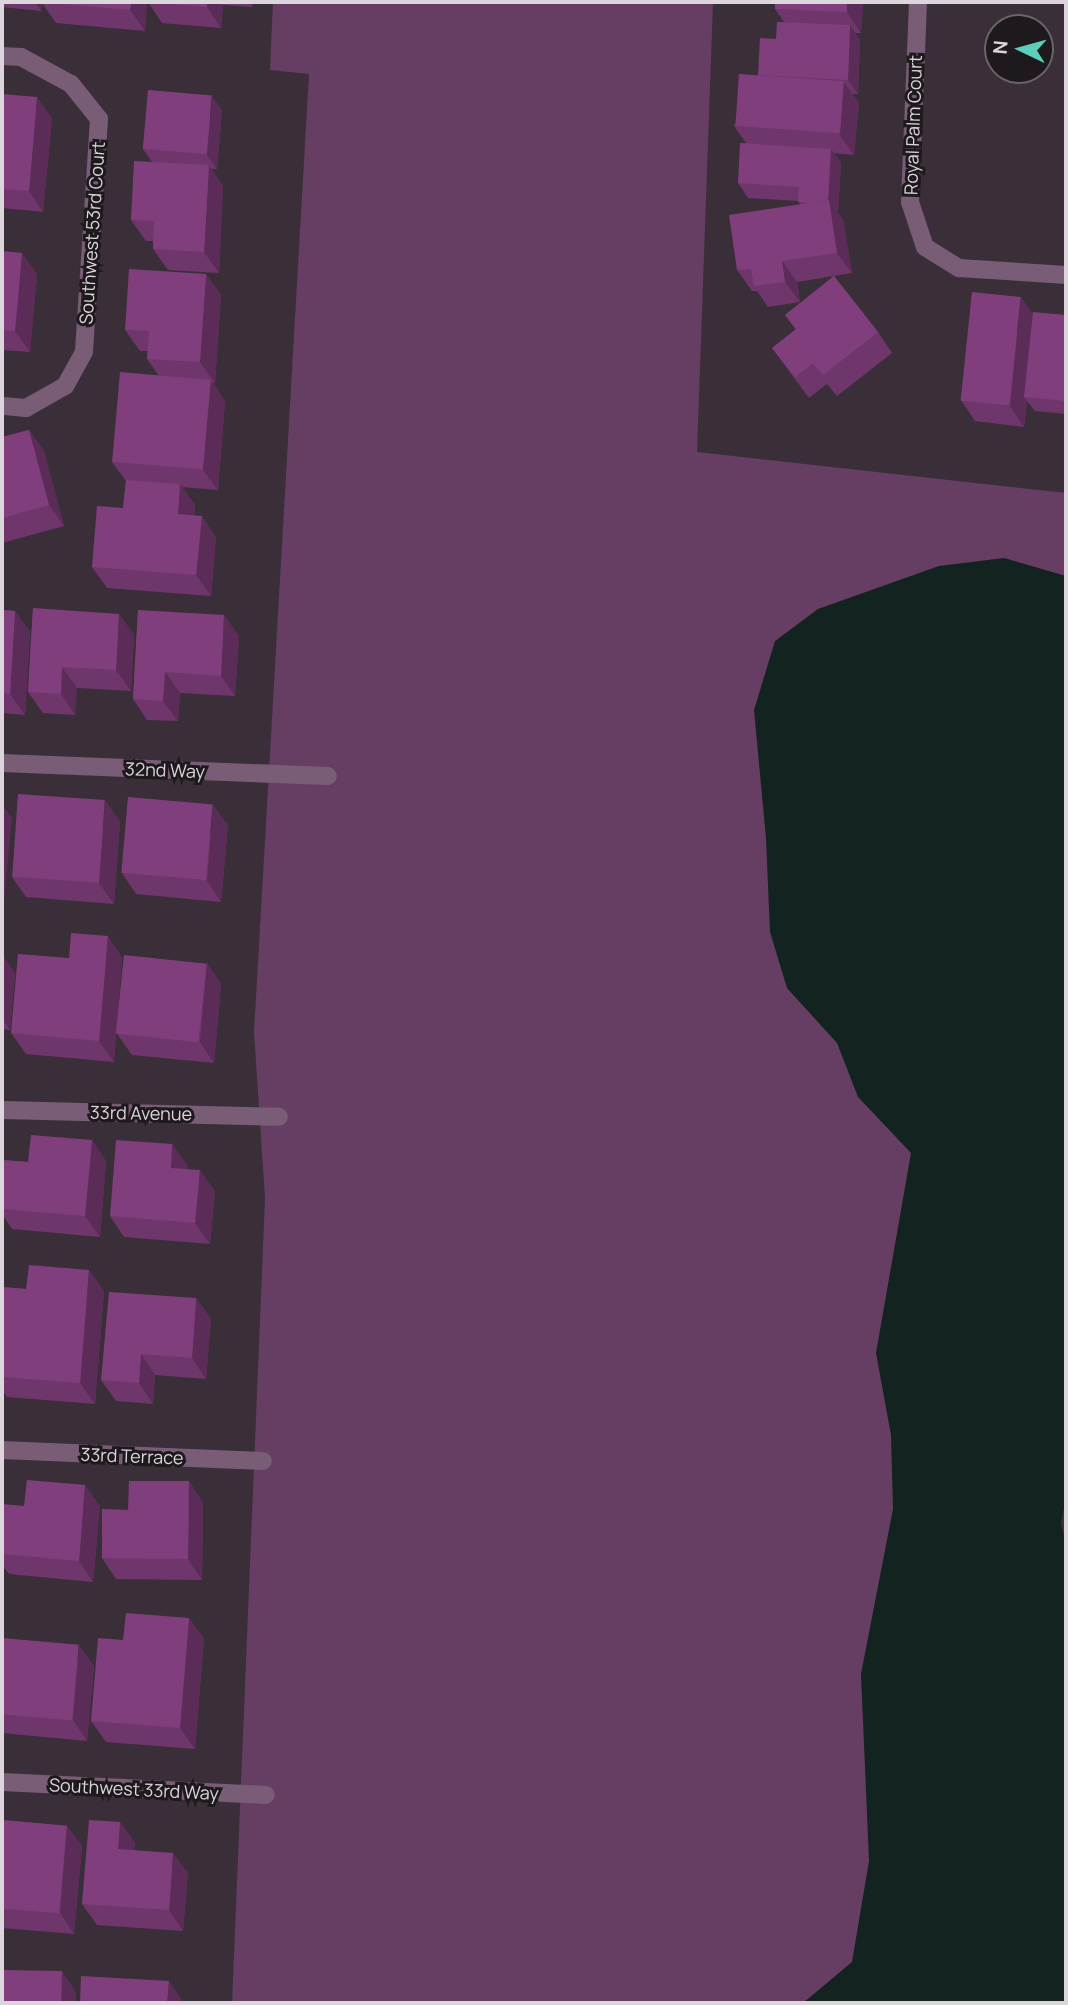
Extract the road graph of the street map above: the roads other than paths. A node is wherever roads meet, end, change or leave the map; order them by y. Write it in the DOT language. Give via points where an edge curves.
graph roads {
  1 [pos="918,2"];
  2 [pos="2,56"];
  3 [pos="1066,275"];
  4 [pos="2,406"];
  5 [pos="2,763"];
  6 [pos="328,776"];
  7 [pos="2,1110"];
  8 [pos="279,1117"];
  9 [pos="2,1450"];
  10 [pos="263,1461"];
  11 [pos="2,1782"];
  12 [pos="266,1796"];
  1 -- 3 [label="street, Royal Palm Court" via="910,202 925,247 959,268"];
  2 -- 4 [label="street, Southwest 53rd Court" via="21,57 71,84 99,119 84,352 65,386 26,408"];
  5 -- 6 [label="street, 32nd Way"];
  7 -- 8 [label="street, 33rd Avenue"];
  9 -- 10 [label="street, 33rd Terrace"];
  11 -- 12 [label="street, Southwest 33rd Way"];
}
